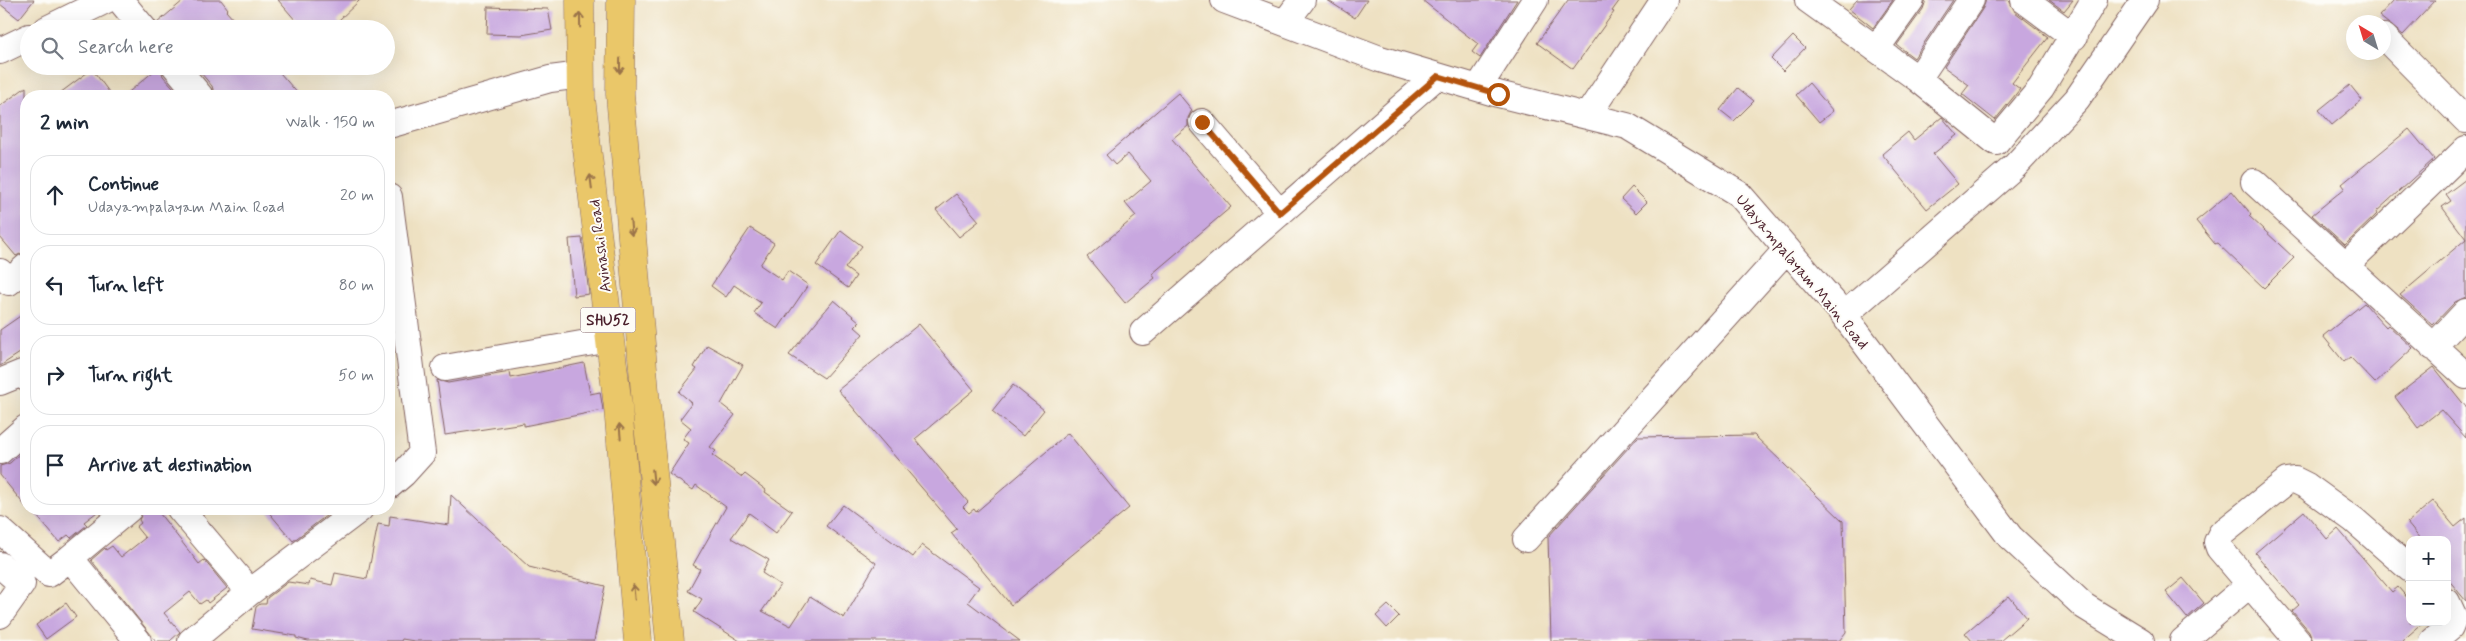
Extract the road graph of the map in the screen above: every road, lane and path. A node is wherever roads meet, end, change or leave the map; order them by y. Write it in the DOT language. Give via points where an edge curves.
graph roads {
  1 [pos="106,0"];
  2 [pos="120,0"];
  3 [pos="580,0"];
  4 [pos="621,0"];
  5 [pos="1224,0"];
  6 [pos="1302,0"];
  7 [pos="1535,0"];
  8 [pos="1664,0"];
  9 [pos="1808,0"];
  10 [pos="1910,0"];
  11 [pos="1971,0"];
  12 [pos="2024,0"];
  13 [pos="2094,0"];
  14 [pos="2145,0"];
  15 [pos="65,20"];
  16 [pos="137,20"];
  17 [pos="1285,23"];
  18 [pos="2074,36"];
  19 [pos="20,41"];
  20 [pos="2391,44"];
  21 [pos="1876,49"];
  22 [pos="0,51"];
  23 [pos="182,75"];
  24 [pos="581,75"];
  25 [pos="1438,76"];
  26 [pos="1918,79"];
  27 [pos="1478,88"];
  28 [pos="195,90"];
  29 [pos="1587,116"];
  30 [pos="2466,120"];
  31 [pos="1202,122"];
  32 [pos="395,123"];
  33 [pos="2466,149"];
  34 [pos="2254,182"];
  35 [pos="1280,213"];
  36 [pos="395,243"];
  37 [pos="1787,249"];
  38 [pos="2345,266"];
  39 [pos="0,272"];
  40 [pos="20,272"];
  41 [pos="2466,312"];
  42 [pos="1844,315"];
  43 [pos="1143,332"];
  44 [pos="610,339"];
  45 [pos="2433,347"];
  46 [pos="445,368"];
  47 [pos="20,374"];
  48 [pos="2466,376"];
  49 [pos="0,382"];
  50 [pos="20,433"];
  51 [pos="0,451"];
  52 [pos="395,481"];
  53 [pos="121,515"];
  54 [pos="185,515"];
  55 [pos="352,515"];
  56 [pos="0,530"];
  57 [pos="1526,539"];
  58 [pos="70,558"];
  59 [pos="0,565"];
  60 [pos="2406,566"];
  61 [pos="2250,584"];
  62 [pos="250,592"];
  63 [pos="2451,611"];
  64 [pos="0,615"];
  65 [pos="2451,624"];
  66 [pos="2450,626"];
  67 [pos="138,641"];
  68 [pos="191,641"];
  69 [pos="638,641"];
  70 [pos="670,641"];
  71 [pos="2141,641"];
  72 [pos="2183,641"];
  73 [pos="2298,641"];
  74 [pos="2433,641"];
  1 -- 15 [label="street"];
  2 -- 16 [label="street"];
  24 -- 3 [label="main road, Avinashi Road / SHU52, one-way"];
  4 -- 70 [label="main road, Avinashi Road / SHU52, one-way" via="620,94"];
  5 -- 17 [label="street, Udayampalayam Main Road"];
  6 -- 17 [label="street"];
  7 -- 27 [label="street"];
  8 -- 29 [label="street"];
  9 -- 21 [label="street"];
  10 -- 21 [label="street"];
  11 -- 26 [label="street"];
  12 -- 18 [label="street"];
  13 -- 18 [label="street"];
  14 -- 42 [label="street" via="2077,99 2015,166"];
  17 -- 25 [label="street, Udayampalayam Main Road" via="1380,59"];
  18 -- 26 [label="street" via="2040,88 1996,142"];
  19 -- 22 [label="street"];
  20 -- 30 [label="street"];
  21 -- 26 [label="street"];
  23 -- 28 [label="street"];
  24 -- 32 [label="street" via="550,79"];
  44 -- 24 [label="main road, Avinashi Road / SHU52, one-way" via="581,98"];
  25 -- 27 [label="street, Udayampalayam Main Road"];
  25 -- 35 [label="street"];
  27 -- 29 [label="street, Udayampalayam Main Road"];
  29 -- 37 [label="street, Udayampalayam Main Road" via="1627,126 1738,194"];
  31 -- 35 [label="street"];
  33 -- 38 [label="street"];
  34 -- 38 [label="street"];
  35 -- 43 [label="street"];
  36 -- 52 [label="street" via="422,453"];
  37 -- 42 [label="street, Udayampalayam Main Road"];
  37 -- 57 [label="street"];
  38 -- 45 [label="street"];
  39 -- 40 [label="street" via="9,282"];
  41 -- 45 [label="street"];
  42 -- 71 [label="street, Udayampalayam Main Road" via="2010,537 2084,606"];
  44 -- 46 [label="street"];
  69 -- 44 [label="main road, Avinashi Road / SHU52, one-way"];
  45 -- 48 [label="street"];
  47 -- 49 [label="street"];
  50 -- 51 [label="street"];
  53 -- 58 [label="street"];
  54 -- 62 [label="street"];
  55 -- 62 [label="street"];
  56 -- 58 [label="street" via="49,574"];
  58 -- 67 [label="street"];
  59 -- 64 [label="street" via="22,584"];
  60 -- 61 [label="street" via="2354,520 2295,480 2287,481 2265,498 2221,534 2217,542"];
  61 -- 72 [label="street"];
  61 -- 73 [label="street"];
  62 -- 68 [label="street"];
  63 -- 65 [label="street" via="2454,617"];
  66 -- 74 [label="street"];
}
